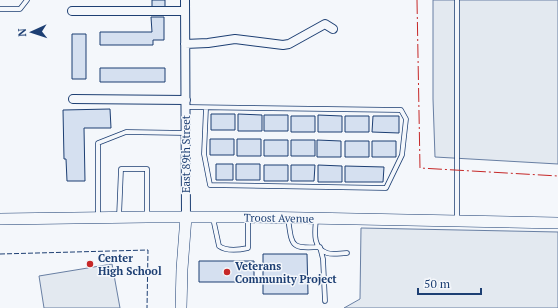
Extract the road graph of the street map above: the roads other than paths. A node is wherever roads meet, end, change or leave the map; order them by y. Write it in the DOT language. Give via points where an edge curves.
graph roads {
  1 [pos="27,0"];
  2 [pos="185,0"];
  3 [pos="457,0"];
  4 [pos="0,9"];
  5 [pos="72,11"];
  6 [pos="185,11"];
  7 [pos="333,28"];
  8 [pos="185,44"];
  9 [pos="73,99"];
  10 [pos="186,104"];
  11 [pos="206,108"];
  12 [pos="186,133"];
  13 [pos="147,217"];
  14 [pos="186,217"];
  15 [pos="213,217"];
  16 [pos="248,217"];
  17 [pos="98,218"];
  18 [pos="119,218"];
  19 [pos="288,218"];
  20 [pos="316,218"];
  21 [pos="0,219"];
  22 [pos="457,221"];
  23 [pos="558,223"];
  24 [pos="320,247"];
  25 [pos="346,253"];
  26 [pos="325,301"];
  27 [pos="181,308"];
  1 -- 4 [label="lane" via="20,9"];
  2 -- 6 [label="street, East 89th Street"];
  3 -- 22 [label="lane"];
  5 -- 6 [label="street"];
  6 -- 8 [label="street, East 89th Street"];
  7 -- 8 [label="street" via="325,24 283,45 235,39"];
  8 -- 10 [label="street, East 89th Street"];
  9 -- 10 [label="street"];
  10 -- 11 [label="lane"];
  10 -- 12 [label="street, East 89th Street"];
  11 -- 11 [label="lane" via="401,110 406,119 402,155 386,188 210,185 204,154"];
  12 -- 14 [label="street, East 89th Street"];
  12 -- 17 [label="lane" via="126,132 98,143"];
  13 -- 14 [label="main road, Troost Avenue"];
  13 -- 18 [label="main road, Troost Avenue"];
  13 -- 18 [label="lane" via="147,169 121,169"];
  14 -- 15 [label="main road, Troost Avenue"];
  14 -- 27 [label="main road, East 89th Street"];
  15 -- 16 [label="main road, Troost Avenue"];
  15 -- 16 [label="lane" via="219,246 224,249 248,248"];
  16 -- 19 [label="main road, Troost Avenue"];
  17 -- 18 [label="main road, Troost Avenue"];
  17 -- 21 [label="main road, Troost Avenue"];
  19 -- 20 [label="main road, Troost Avenue"];
  19 -- 24 [label="lane" via="291,237 297,247"];
  20 -- 22 [label="main road, Troost Avenue"];
  20 -- 24 [label="lane" via="315,237"];
  22 -- 23 [label="main road, Troost Avenue"];
  24 -- 25 [label="lane" via="328,253"];
  24 -- 26 [label="lane"];
}
